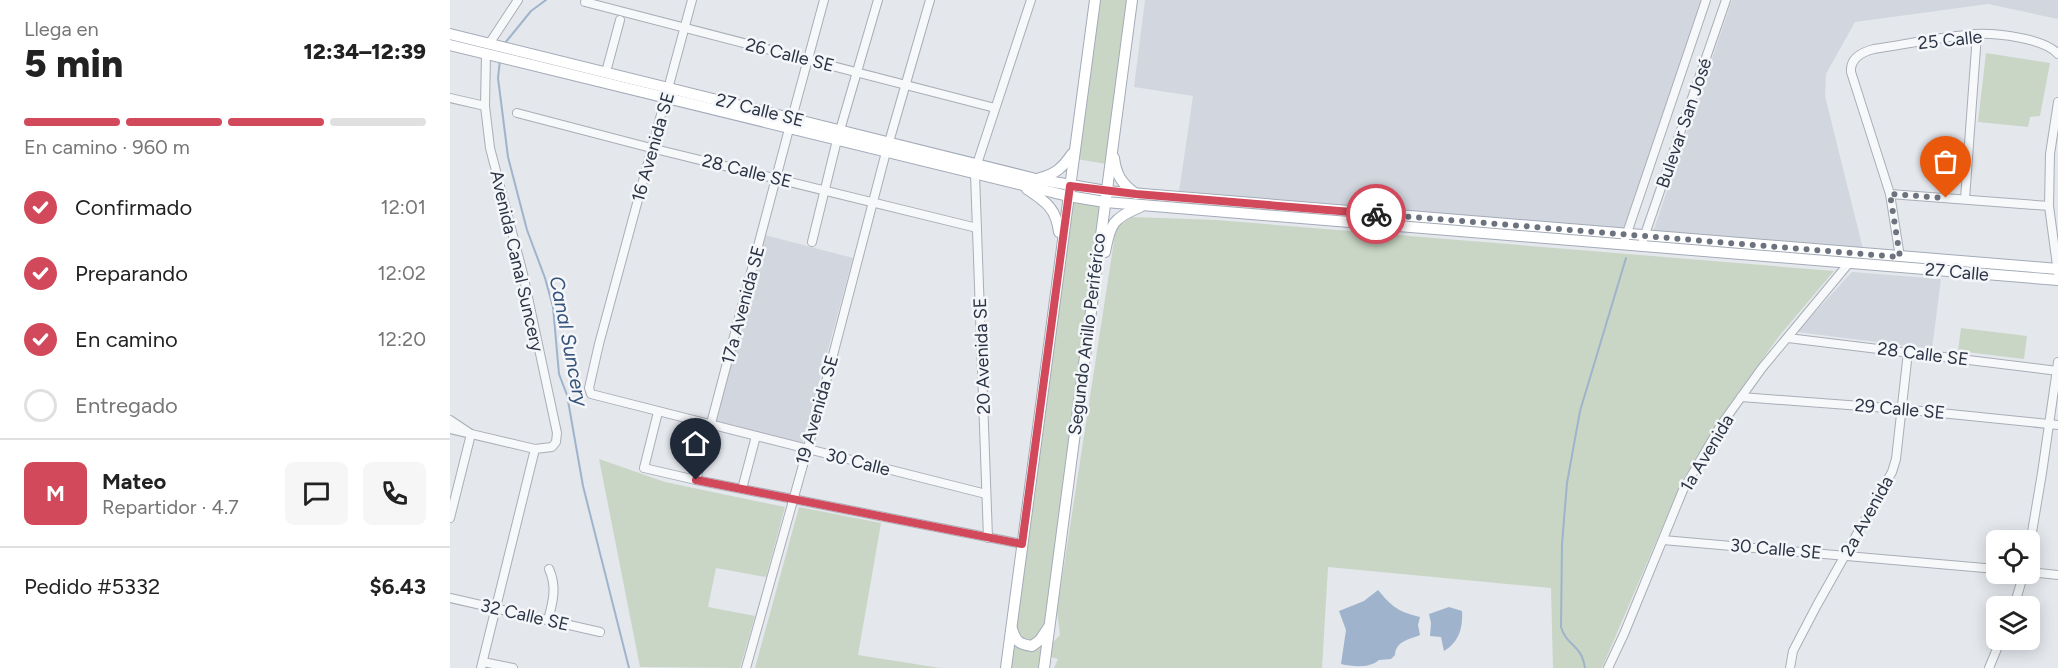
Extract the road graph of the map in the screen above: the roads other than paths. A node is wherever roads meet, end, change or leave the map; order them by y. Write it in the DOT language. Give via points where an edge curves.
graph roads {
  1 [pos="518,0"];
  2 [pos="692,0"];
  3 [pos="824,0"];
  4 [pos="878,0"];
  5 [pos="930,0"];
  6 [pos="1031,0"];
  7 [pos="1095,0"];
  8 [pos="1132,0"];
  9 [pos="1706,0"];
  10 [pos="1726,0"];
  11 [pos="585,2"];
  12 [pos="620,20"];
  13 [pos="685,28"];
  14 [pos="450,34"];
  15 [pos="1977,34"];
  16 [pos="450,45"];
  17 [pos="490,49"];
  18 [pos="2058,54"];
  19 [pos="808,60"];
  20 [pos="606,72"];
  21 [pos="858,72"];
  22 [pos="906,85"];
  23 [pos="667,93"];
  24 [pos="450,98"];
  25 [pos="2058,102"];
  26 [pos="485,106"];
  27 [pos="995,108"];
  28 [pos="518,113"];
  29 [pos="791,124"];
  30 [pos="839,135"];
  31 [pos="1113,142"];
  32 [pos="888,147"];
  33 [pos="651,148"];
  34 [pos="1075,148"];
  35 [pos="976,169"];
  36 [pos="776,179"];
  37 [pos="1036,179"];
  38 [pos="1022,185"];
  39 [pos="825,191"];
  40 [pos="1069,191"];
  41 [pos="1136,194"];
  42 [pos="1890,194"];
  43 [pos="1105,197"];
  44 [pos="1965,199"];
  45 [pos="873,202"];
  46 [pos="1141,206"];
  47 [pos="2049,206"];
  48 [pos="977,228"];
  49 [pos="1625,240"];
  50 [pos="1643,241"];
  51 [pos="812,242"];
  52 [pos="1061,246"];
  53 [pos="1900,257"];
  54 [pos="1849,263"];
  55 [pos="2058,271"];
  56 [pos="2058,280"];
  57 [pos="1090,310"];
  58 [pos="1788,338"];
  59 [pos="1908,352"];
  60 [pos="2058,368"];
  61 [pos="591,394"];
  62 [pos="1741,397"];
  63 [pos="1901,409"];
  64 [pos="658,412"];
  65 [pos="450,420"];
  66 [pos="710,424"];
  67 [pos="2054,424"];
  68 [pos="450,429"];
  69 [pos="471,434"];
  70 [pos="756,436"];
  71 [pos="535,449"];
  72 [pos="807,449"];
  73 [pos="696,480"];
  74 [pos="742,489"];
  75 [pos="986,494"];
  76 [pos="792,499"];
  77 [pos="450,518"];
  78 [pos="2033,530"];
  79 [pos="988,538"];
  80 [pos="1663,540"];
  81 [pos="1022,544"];
  82 [pos="1845,555"];
  83 [pos="549,568"];
  84 [pos="1986,568"];
  85 [pos="2040,573"];
  86 [pos="2058,575"];
  87 [pos="450,598"];
  88 [pos="496,608"];
  89 [pos="548,620"];
  90 [pos="1011,626"];
  91 [pos="1049,627"];
  92 [pos="600,632"];
  93 [pos="1996,650"];
  94 [pos="482,665"];
  95 [pos="513,668"];
  96 [pos="746,668"];
  97 [pos="1006,668"];
  98 [pos="1044,668"];
  99 [pos="1608,668"];
  100 [pos="1790,668"];
  101 [pos="1989,668"];
  1 -- 17 [label="street"];
  2 -- 13 [label="street, 16 Avenida SE"];
  3 -- 19 [label="street, 17a Avenida SE"];
  4 -- 21 [label="street"];
  5 -- 22 [label="street, 19 Avenida SE"];
  6 -- 27 [label="street, 20 Avenida SE"];
  7 -- 34 [label="main road, Segundo Anillo Periférico"];
  8 -- 31 [label="main road, Segundo Anillo Periférico"];
  9 -- 49 [label="street, Bulevar San José"];
  10 -- 50 [label="street, Bulevar San José"];
  11 -- 13 [label="street, 26 Calle SE"];
  12 -- 20 [label="street"];
  13 -- 19 [label="street, 26 Calle SE"];
  13 -- 23 [label="street, 16 Avenida SE"];
  14 -- 17 [label="main road, 27 Calle SE"];
  15 -- 18 [label="street, 25 Calle" via="2032,39"];
  15 -- 42 [label="street, 25 Calle" via="1874,49 1853,61 1851,72"];
  15 -- 44 [label="street"];
  16 -- 17 [label="main road, 27 Calle SE"];
  17 -- 20 [label="main road, 27 Calle SE" via="518,51"];
  17 -- 23 [label="main road, 27 Calle SE" via="511,60"];
  17 -- 26 [label="street, Avenida Canal Suncery"];
  19 -- 21 [label="street, 26 Calle SE"];
  19 -- 29 [label="street, 17a Avenida SE"];
  20 -- 23 [label="main road, 27 Calle SE"];
  21 -- 22 [label="street, 26 Calle SE"];
  21 -- 30 [label="street"];
  22 -- 27 [label="street, 26 Calle SE"];
  22 -- 32 [label="street, 19 Avenida SE"];
  23 -- 29 [label="main road, 27 Calle SE"];
  23 -- 33 [label="street, 16 Avenida SE"];
  24 -- 26 [label="street"];
  25 -- 47 [label="street" via="2050,153"];
  26 -- 71 [label="street, Avenida Canal Suncery" via="490,148 523,274 557,433 552,447"];
  27 -- 35 [label="street, 20 Avenida SE"];
  28 -- 33 [label="street, 28 Calle SE"];
  29 -- 30 [label="main road, 27 Calle SE"];
  29 -- 36 [label="street, 17a Avenida SE"];
  30 -- 32 [label="main road, 27 Calle SE"];
  30 -- 39 [label="street"];
  31 -- 41 [label="main road" via="1120,180"];
  31 -- 43 [label="main road, Segundo Anillo Periférico"];
  32 -- 35 [label="main road, 27 Calle SE"];
  32 -- 45 [label="street, 19 Avenida SE"];
  33 -- 36 [label="street, 28 Calle SE"];
  33 -- 61 [label="street, 16 Avenida SE" via="591,377"];
  34 -- 37 [label="main road" via="1059,171"];
  34 -- 40 [label="main road, Segundo Anillo Periférico"];
  35 -- 37 [label="main road, 27 Calle SE"];
  35 -- 38 [label="main road, 27 Calle SE"];
  35 -- 48 [label="street, 20 Avenida SE"];
  36 -- 39 [label="street, 28 Calle SE"];
  36 -- 66 [label="street, 17a Avenida SE"];
  37 -- 40 [label="main road, 27 Calle SE"];
  38 -- 40 [label="main road, 27 Calle SE"];
  38 -- 52 [label="main road" via="1056,214"];
  39 -- 45 [label="street, 28 Calle SE"];
  39 -- 51 [label="street"];
  40 -- 43 [label="main road, 27 Calle"];
  40 -- 52 [label="main road, Segundo Anillo Periférico"];
  41 -- 43 [label="main road, 27 Calle"];
  41 -- 49 [label="main road, 27 Calle"];
  42 -- 44 [label="street"];
  42 -- 53 [label="street"];
  43 -- 46 [label="main road, 27 Calle"];
  43 -- 57 [label="main road, Segundo Anillo Periférico"];
  44 -- 47 [label="street"];
  45 -- 48 [label="street, 28 Calle SE"];
  45 -- 72 [label="street, 19 Avenida SE"];
  46 -- 49 [label="main road, 27 Calle"];
  46 -- 57 [label="main road" via="1117,218 1111,226"];
  47 -- 55 [label="street"];
  48 -- 75 [label="street, 20 Avenida SE"];
  49 -- 50 [label="main road, 27 Calle"];
  50 -- 53 [label="main road, 27 Calle"];
  50 -- 54 [label="main road, 27 Calle"];
  52 -- 81 [label="main road, Segundo Anillo Periférico"];
  53 -- 55 [label="main road, 27 Calle"];
  54 -- 56 [label="main road, 27 Calle"];
  54 -- 58 [label="street, 1a Avenida"];
  57 -- 91 [label="main road, Segundo Anillo Periférico"];
  58 -- 59 [label="street, 28 Calle SE"];
  58 -- 62 [label="street, 1a Avenida"];
  59 -- 60 [label="street, 28 Calle SE"];
  59 -- 63 [label="street, 2a Avenida"];
  60 -- 67 [label="street"];
  61 -- 64 [label="street, 30 Calle"];
  62 -- 63 [label="street, 29 Calle SE"];
  62 -- 80 [label="street, 1a Avenida" via="1683,490"];
  63 -- 67 [label="street, 29 Calle SE"];
  63 -- 82 [label="street, 2a Avenida" via="1892,472"];
  64 -- 66 [label="street, 30 Calle"];
  64 -- 73 [label="street" via="644,468"];
  65 -- 69 [label="street"];
  66 -- 70 [label="street, 30 Calle"];
  66 -- 73 [label="street, 17a Avenida SE"];
  67 -- 78 [label="street"];
  68 -- 69 [label="street"];
  69 -- 71 [label="street"];
  69 -- 77 [label="street"];
  70 -- 72 [label="street, 30 Calle"];
  70 -- 74 [label="street"];
  71 -- 88 [label="street"];
  72 -- 75 [label="street, 30 Calle"];
  72 -- 76 [label="street, 19 Avenida SE"];
  73 -- 74 [label="street"];
  74 -- 76 [label="street"];
  75 -- 79 [label="street, 20 Avenida SE"];
  76 -- 79 [label="street"];
  76 -- 96 [label="street, 19 Avenida SE"];
  79 -- 81 [label="street"];
  80 -- 82 [label="street, 30 Calle SE"];
  80 -- 99 [label="street, 1a Avenida"];
  81 -- 90 [label="main road, Segundo Anillo Periférico"];
  82 -- 84 [label="street, 30 Calle SE"];
  82 -- 100 [label="street, 2a Avenida" via="1793,651"];
  83 -- 89 [label="street" via="554,597"];
  85 -- 86 [label="street"];
  87 -- 88 [label="street, 32 Calle SE"];
  88 -- 89 [label="street, 32 Calle SE"];
  88 -- 94 [label="street"];
  89 -- 92 [label="street, 32 Calle SE"];
  90 -- 91 [label="main road" via="1020,644 1032,646"];
  90 -- 97 [label="main road, Segundo Anillo Periférico"];
  91 -- 98 [label="main road, Segundo Anillo Periférico"];
  93 -- 101 [label="street"];
  94 -- 95 [label="street"];
}
